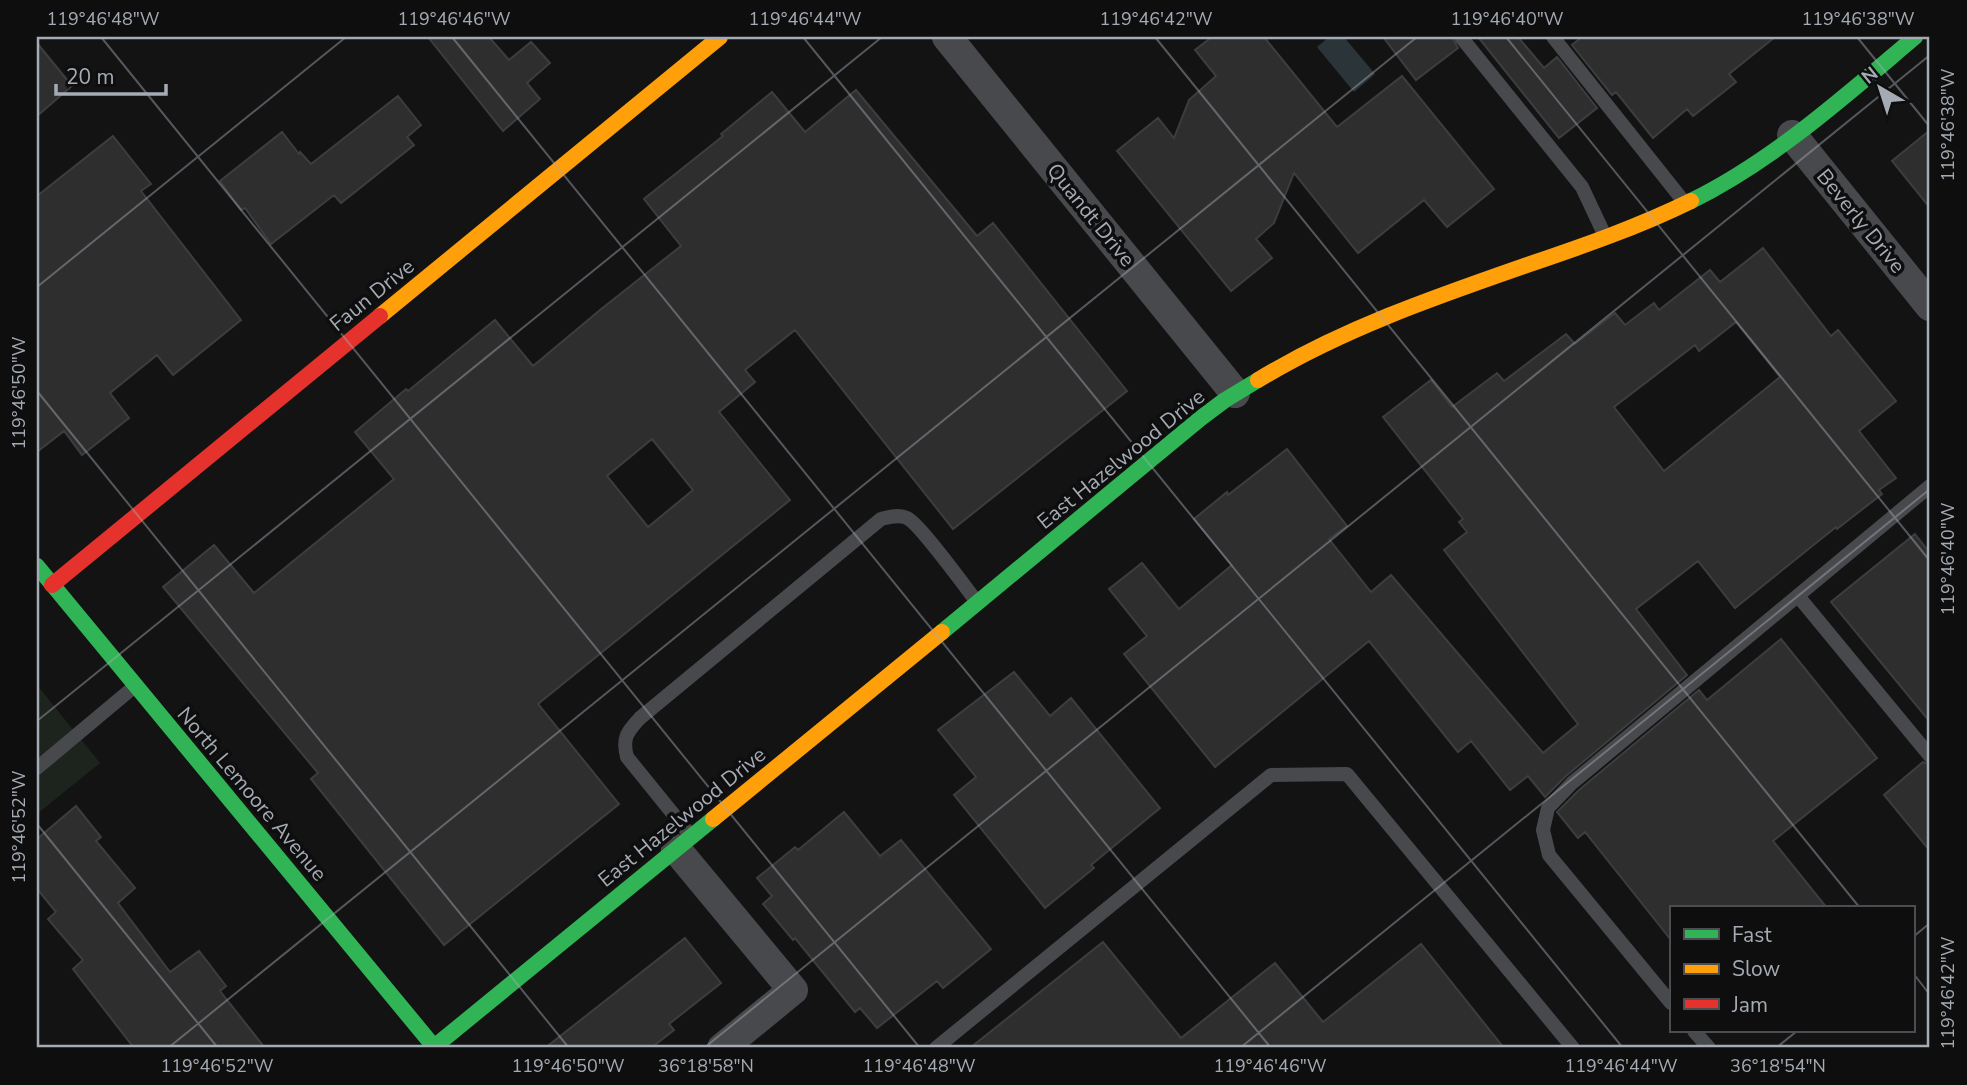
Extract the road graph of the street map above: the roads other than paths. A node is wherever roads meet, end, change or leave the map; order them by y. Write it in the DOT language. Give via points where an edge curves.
graph roads {
  1 [pos="720,37"];
  2 [pos="947,37"];
  3 [pos="1461,37"];
  4 [pos="1553,37"];
  5 [pos="1915,37"];
  6 [pos="1792,135"];
  7 [pos="1686,203"];
  8 [pos="1606,238"];
  9 [pos="1930,306"];
  10 [pos="1235,393"];
  11 [pos="1930,485"];
  12 [pos="37,566"];
  13 [pos="52,585"];
  14 [pos="1798,596"];
  15 [pos="978,603"];
  16 [pos="135,686"];
  17 [pos="1930,756"];
  18 [pos="37,768"];
  19 [pos="684,843"];
  20 [pos="1670,1002"];
  21 [pos="1695,1032"];
  22 [pos="435,1047"];
  23 [pos="722,1048"];
  24 [pos="936,1048"];
  25 [pos="1573,1048"];
  26 [pos="1709,1048"];
  1 -- 13 [label="street, Faun Drive"];
  2 -- 10 [label="street, Quandt Drive"];
  3 -- 8 [label="lane" via="1582,187"];
  4 -- 7 [label="lane"];
  5 -- 6 [label="street, East Hazelwood Drive"];
  6 -- 7 [label="street, East Hazelwood Drive"];
  6 -- 9 [label="street, Beverly Drive"];
  7 -- 8 [label="street, East Hazelwood Drive"];
  8 -- 10 [label="street, East Hazelwood Drive" via="1378,319 1312,349"];
  10 -- 15 [label="street, East Hazelwood Drive"];
  11 -- 14 [label="lane"];
  12 -- 13 [label="street, North Lemoore Avenue"];
  13 -- 16 [label="street, North Lemoore Avenue"];
  14 -- 17 [label="lane"];
  14 -- 20 [label="lane" via="1572,783 1548,808 1542,830 1549,855"];
  15 -- 19 [label="street, East Hazelwood Drive"];
  15 -- 19 [label="lane" via="909,518 881,519 629,730 624,744 627,757"];
  16 -- 18 [label="lane"];
  16 -- 22 [label="street, North Lemoore Avenue"];
  19 -- 22 [label="street, East Hazelwood Drive"];
  19 -- 23 [label="street" via="793,990"];
  21 -- 26 [label="lane"];
  24 -- 25 [label="lane" via="1271,775 1347,775"];
}
